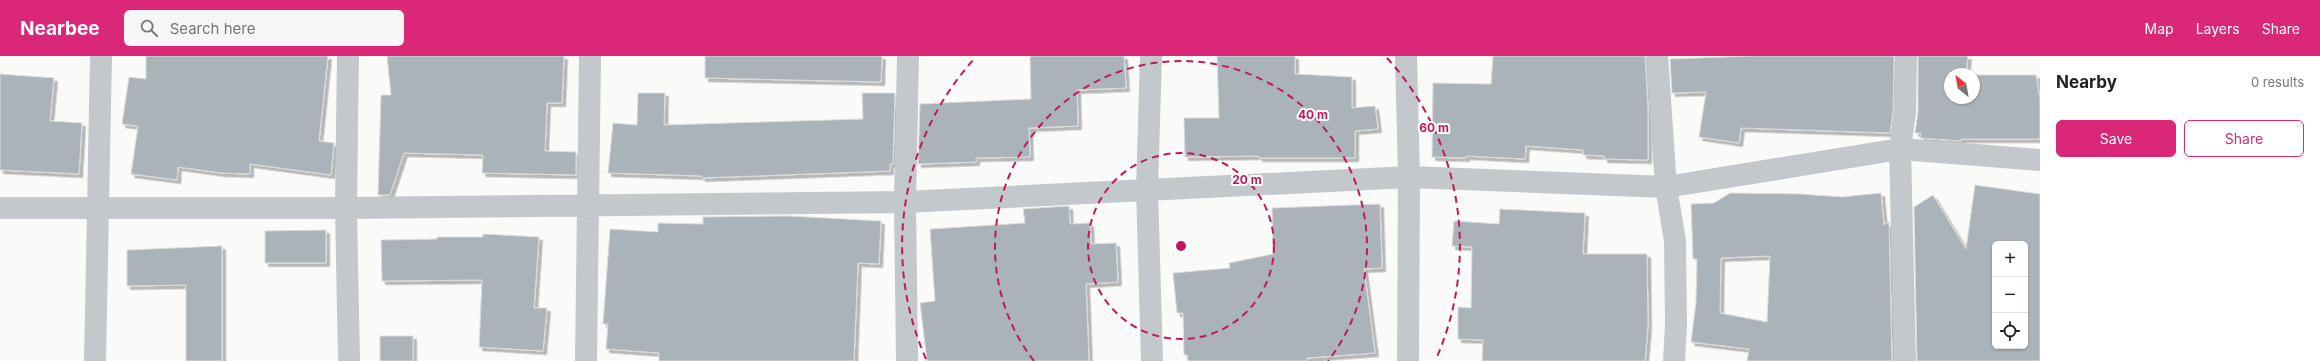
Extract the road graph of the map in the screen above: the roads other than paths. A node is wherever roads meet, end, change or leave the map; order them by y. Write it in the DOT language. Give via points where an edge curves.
graph roads {
  1 [pos="101,56"];
  2 [pos="348,56"];
  3 [pos="590,56"];
  4 [pos="908,56"];
  5 [pos="1151,56"];
  6 [pos="1406,56"];
  7 [pos="1657,56"];
  8 [pos="1906,56"];
  9 [pos="1900,149"];
  10 [pos="2040,160"];
  11 [pos="1409,176"];
  12 [pos="1666,187"];
  13 [pos="1147,189"];
  14 [pos="905,202"];
  15 [pos="587,204"];
  16 [pos="100,207"];
  17 [pos="0,208"];
  18 [pos="346,208"];
  19 [pos="95,361"];
  20 [pos="349,361"];
  21 [pos="586,361"];
  22 [pos="907,361"];
  23 [pos="1152,361"];
  24 [pos="1408,361"];
  25 [pos="1674,361"];
  26 [pos="1905,361"];
  1 -- 16 [label="street"];
  2 -- 18 [label="street"];
  3 -- 15 [label="street"];
  4 -- 14 [label="street"];
  5 -- 13 [label="street"];
  6 -- 11 [label="street"];
  7 -- 12 [label="street"];
  8 -- 9 [label="street" via="1905,112"];
  9 -- 10 [label="street"];
  9 -- 12 [label="street"];
  9 -- 26 [label="street"];
  11 -- 12 [label="street"];
  11 -- 13 [label="street"];
  11 -- 24 [label="street"];
  12 -- 25 [label="street" via="1675,241"];
  13 -- 14 [label="street"];
  13 -- 23 [label="street"];
  14 -- 15 [label="street"];
  14 -- 22 [label="street"];
  15 -- 18 [label="street"];
  15 -- 21 [label="street"];
  16 -- 17 [label="street"];
  16 -- 18 [label="street"];
  16 -- 19 [label="street"];
  18 -- 20 [label="street"];
}
